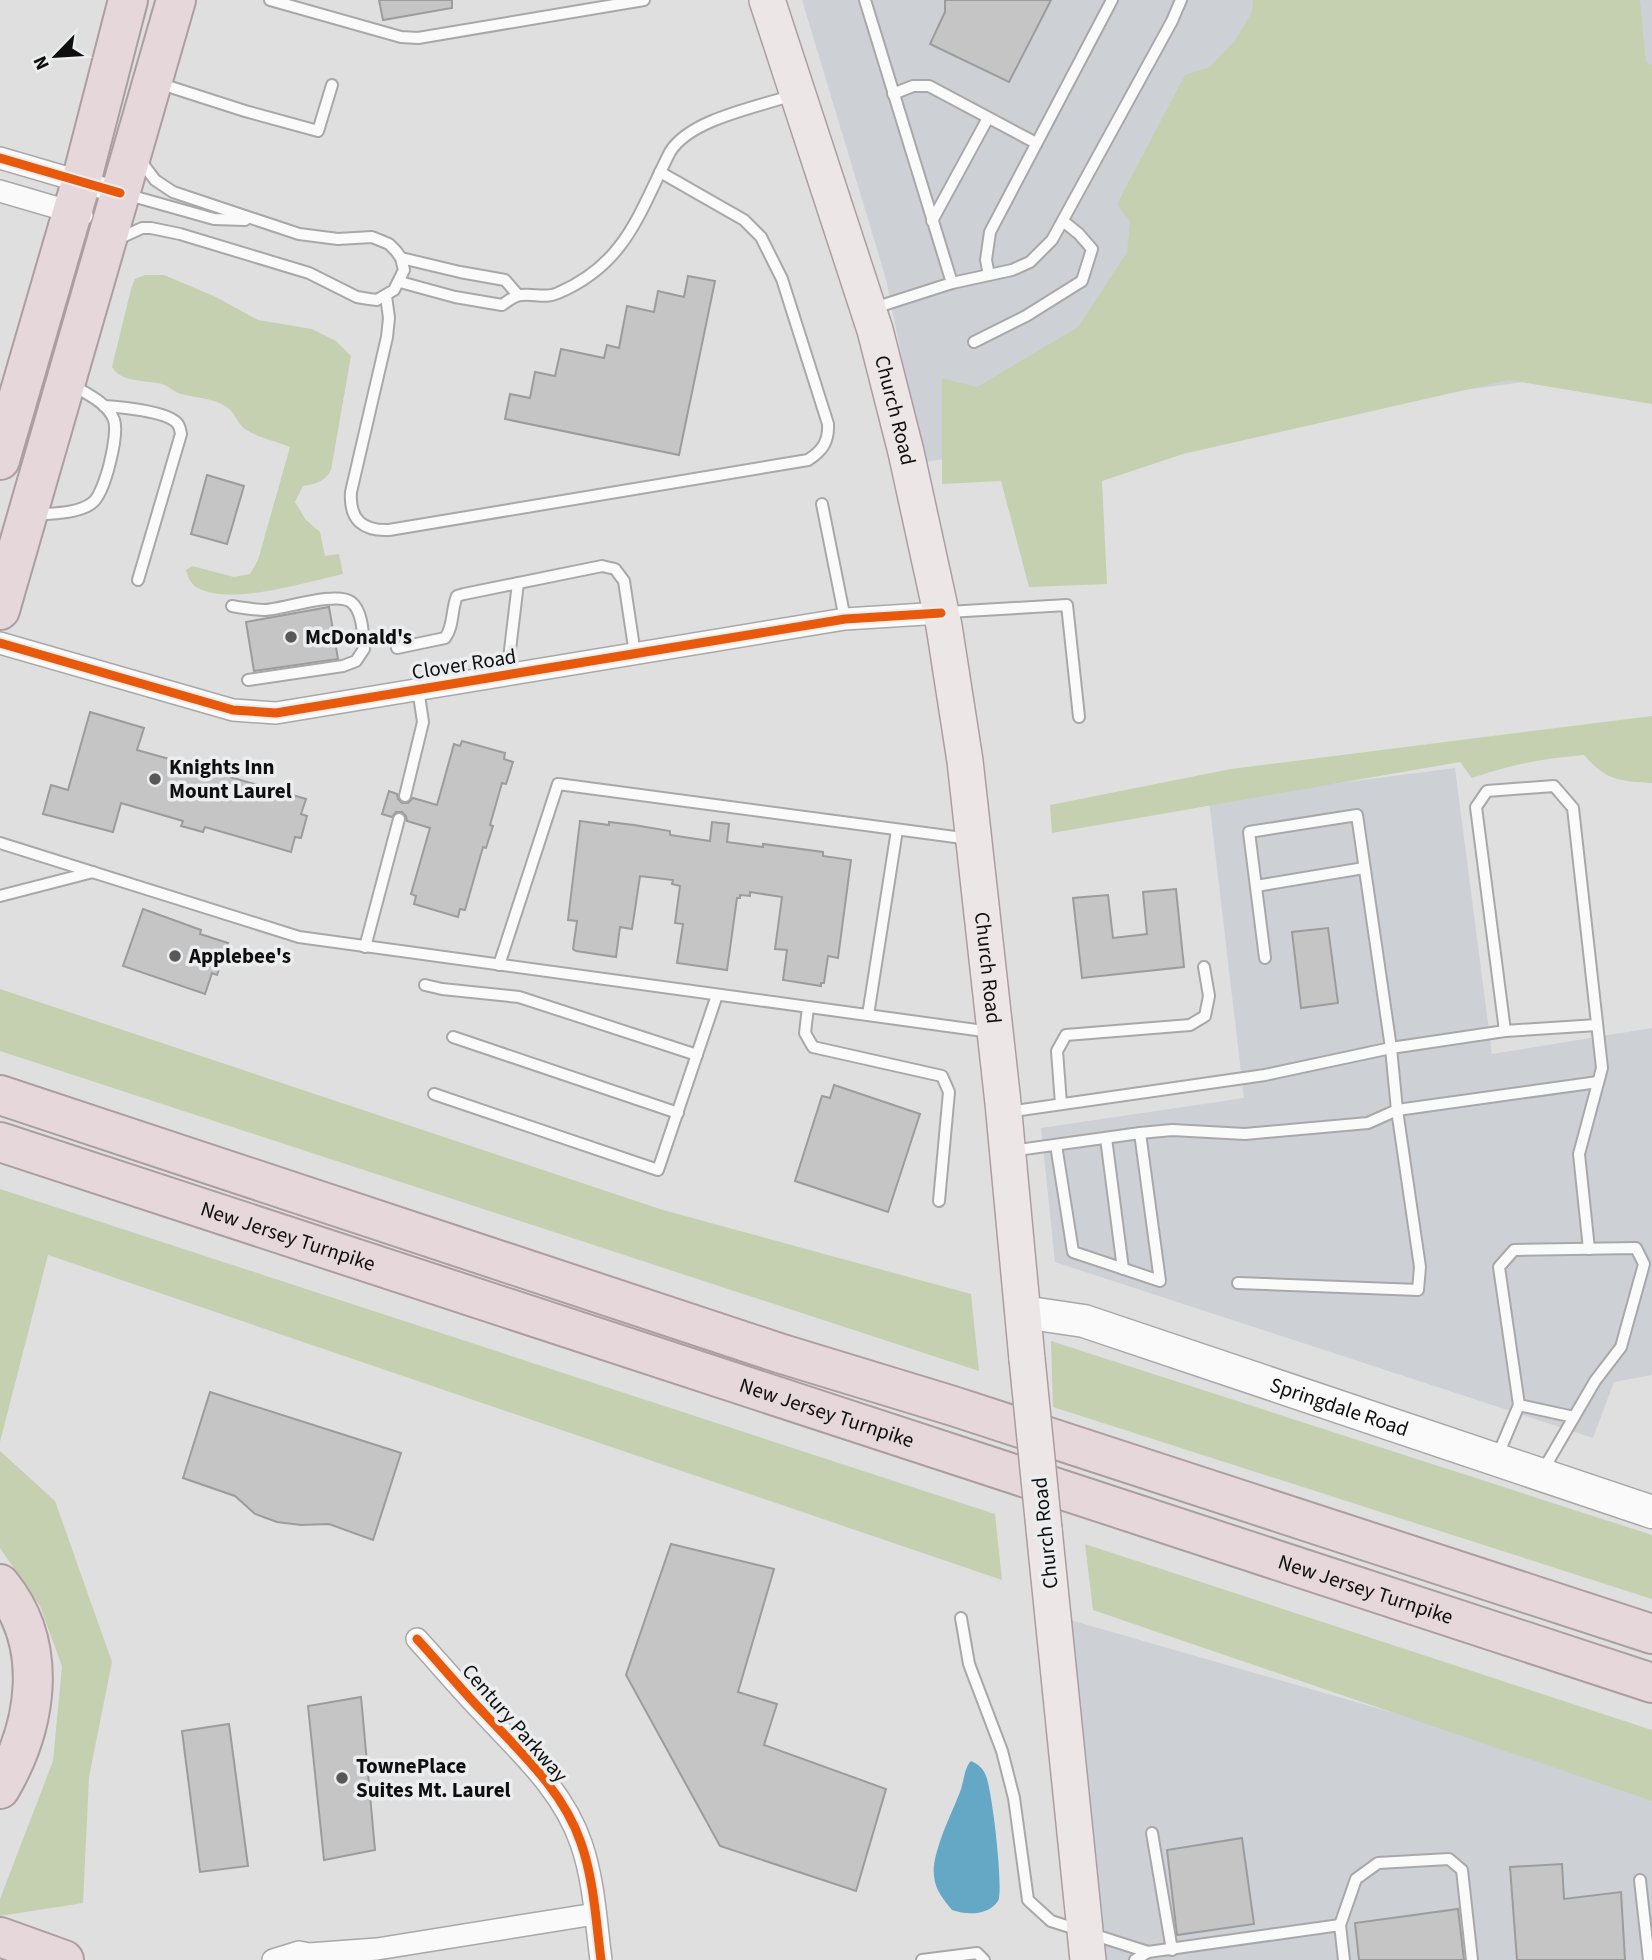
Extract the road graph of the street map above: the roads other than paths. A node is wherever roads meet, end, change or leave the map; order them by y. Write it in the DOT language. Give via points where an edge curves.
graph roads {
  1 [pos="128,0"];
  2 [pos="176,0"];
  3 [pos="270,0"];
  4 [pos="643,0"];
  5 [pos="767,0"];
  6 [pos="865,0"];
  7 [pos="1112,0"];
  8 [pos="1181,0"];
  9 [pos="152,82"];
  10 [pos="332,85"];
  11 [pos="799,93"];
  12 [pos="893,94"];
  13 [pos="988,118"];
  14 [pos="1036,144"];
  15 [pos="133,148"];
  16 [pos="0,158"];
  17 [pos="660,172"];
  18 [pos="0,191"];
  19 [pos="77,197"];
  20 [pos="112,221"];
  21 [pos="258,221"];
  22 [pos="932,221"];
  23 [pos="1063,221"];
  24 [pos="401,258"];
  25 [pos="989,275"];
  26 [pos="400,282"];
  27 [pos="952,284"];
  28 [pos="518,295"];
  29 [pos="386,296"];
  30 [pos="868,310"];
  31 [pos="974,342"];
  32 [pos="66,381"];
  33 [pos="104,405"];
  34 [pos="2,449"];
  35 [pos="822,505"];
  36 [pos="27,516"];
  37 [pos="138,580"];
  38 [pos="518,583"];
  39 [pos="232,606"];
  40 [pos="0,610"];
  41 [pos="941,613"];
  42 [pos="845,619"];
  43 [pos="0,643"];
  44 [pos="397,648"];
  45 [pos="635,654"];
  46 [pos="507,675"];
  47 [pos="248,680"];
  48 [pos="418,689"];
  49 [pos="1079,717"];
  50 [pos="405,796"];
  51 [pos="399,819"];
  52 [pos="897,830"];
  53 [pos="973,840"];
  54 [pos="0,843"];
  55 [pos="1364,868"];
  56 [pos="95,871"];
  57 [pos="1256,886"];
  58 [pos="0,896"];
  59 [pos="365,947"];
  60 [pos="1265,958"];
  61 [pos="499,965"];
  62 [pos="1204,967"];
  63 [pos="425,985"];
  64 [pos="718,995"];
  65 [pos="808,1007"];
  66 [pos="868,1015"];
  67 [pos="1597,1025"];
  68 [pos="1505,1031"];
  69 [pos="993,1032"];
  70 [pos="453,1037"];
  71 [pos="1391,1048"];
  72 [pos="697,1055"];
  73 [pos="1598,1082"];
  74 [pos="434,1094"];
  75 [pos="0,1095"];
  76 [pos="1061,1104"];
  77 [pos="1397,1110"];
  78 [pos="678,1113"];
  79 [pos="1004,1113"];
  80 [pos="1140,1133"];
  81 [pos="1106,1138"];
  82 [pos="0,1142"];
  83 [pos="1056,1145"];
  84 [pos="1008,1151"];
  85 [pos="939,1201"];
  86 [pos="1589,1249"];
  87 [pos="1123,1269"];
  88 [pos="1238,1283"];
  89 [pos="1023,1312"];
  90 [pos="773,1373"];
  91 [pos="1519,1405"];
  92 [pos="1574,1417"];
  93 [pos="1496,1460"];
  94 [pos="1541,1475"];
  95 [pos="1652,1512"];
  96 [pos="0,1584"];
  97 [pos="961,1618"];
  98 [pos="0,1623"];
  99 [pos="1652,1634"];
  100 [pos="417,1639"];
  101 [pos="1652,1683"];
  102 [pos="0,1741"];
  103 [pos="0,1789"];
  104 [pos="1152,1833"];
  105 [pos="1640,1881"];
  106 [pos="595,1914"];
  107 [pos="1340,1925"];
  108 [pos="0,1937"];
  109 [pos="1082,1948"];
  110 [pos="1171,1950"];
  111 [pos="1148,1952"];
  112 [pos="64,1960"];
  113 [pos="273,1960"];
  114 [pos="601,1960"];
  115 [pos="922,1960"];
  116 [pos="984,1960"];
  117 [pos="1135,1960"];
  118 [pos="1344,1960"];
  119 [pos="1472,1960"];
  120 [pos="1649,1960"];
  1 -- 19 [label="highway"];
  2 -- 9 [label="highway"];
  3 -- 4 [label="lane" via="418,38"];
  5 -- 11 [label="main road, Church Road"];
  6 -- 12 [label="lane"];
  7 -- 14 [label="lane"];
  8 -- 23 [label="lane"];
  9 -- 10 [label="lane" via="318,131"];
  9 -- 15 [label="highway"];
  11 -- 17 [label="lane" via="698,128 673,147"];
  11 -- 30 [label="main road, Church Road"];
  12 -- 13 [label="lane" via="929,86"];
  12 -- 22 [label="lane"];
  13 -- 14 [label="lane"];
  13 -- 22 [label="lane"];
  14 -- 25 [label="lane" via="990,232"];
  15 -- 20 [label="highway"];
  15 -- 21 [label="lane" via="155,180 173,192"];
  16 -- 19 [label="street"];
  17 -- 28 [label="lane" via="628,237 598,270 550,297"];
  17 -- 29 [label="lane" via="744,219 769,250 828,424 827,442 808,460 389,530 367,528 355,516 350,500 387,337"];
  18 -- 19 [label="street"];
  19 -- 20 [label="street"];
  19 -- 20 [label="street"];
  19 -- 34 [label="highway"];
  20 -- 21 [label="lane"];
  20 -- 29 [label="lane" via="132,231 151,228 180,234 285,265 357,296 377,300"];
  20 -- 32 [label="highway"];
  21 -- 24 [label="lane" via="319,238 372,237 389,244"];
  22 -- 27 [label="lane"];
  23 -- 25 [label="lane" via="1030,262"];
  23 -- 31 [label="lane" via="1092,249 1082,281"];
  24 -- 26 [label="lane"];
  24 -- 28 [label="lane" via="505,280"];
  25 -- 27 [label="lane"];
  26 -- 28 [label="lane" via="502,305"];
  26 -- 29 [label="lane"];
  27 -- 30 [label="lane"];
  30 -- 41 [label="main road, Church Road" via="906,452"];
  32 -- 33 [label="lane"];
  32 -- 36 [label="highway"];
  33 -- 36 [label="lane" via="114,419 116,434 102,491 93,503 80,509"];
  33 -- 37 [label="lane" via="170,418 181,434"];
  35 -- 42 [label="lane"];
  36 -- 40 [label="highway"];
  38 -- 44 [label="lane" via="457,597 445,638"];
  38 -- 45 [label="lane" via="602,566 615,569 624,580"];
  38 -- 46 [label="lane"];
  39 -- 47 [label="lane" via="269,610 338,598 350,601 359,612 364,649 355,661"];
  41 -- 42 [label="street, Clover Road"];
  41 -- 49 [label="lane" via="1067,604"];
  41 -- 53 [label="main road, Church Road" via="959,715"];
  42 -- 45 [label="street, Clover Road"];
  43 -- 48 [label="street, Clover Road" via="233,710 261,713"];
  45 -- 46 [label="street, Clover Road"];
  46 -- 48 [label="street, Clover Road"];
  48 -- 50 [label="lane" via="423,723"];
  51 -- 59 [label="lane"];
  52 -- 53 [label="lane"];
  52 -- 61 [label="lane" via="558,785"];
  52 -- 66 [label="lane"];
  53 -- 69 [label="main road, Church Road"];
  54 -- 56 [label="lane"];
  55 -- 57 [label="lane"];
  55 -- 57 [label="lane" via="1357,815 1249,832"];
  55 -- 71 [label="lane"];
  56 -- 58 [label="lane"];
  56 -- 59 [label="lane" via="281,933"];
  57 -- 60 [label="lane"];
  59 -- 61 [label="lane"];
  61 -- 64 [label="lane"];
  62 -- 76 [label="lane" via="1209,996 1205,1016 1190,1025 1066,1035 1057,1051"];
  63 -- 72 [label="lane" via="519,997"];
  64 -- 65 [label="lane"];
  64 -- 72 [label="lane"];
  65 -- 66 [label="lane"];
  65 -- 85 [label="lane" via="805,1033 813,1047 942,1076 949,1092"];
  66 -- 69 [label="lane"];
  67 -- 68 [label="lane"];
  67 -- 68 [label="lane" via="1573,808 1554,786 1487,791 1476,807"];
  67 -- 73 [label="lane" via="1602,1068"];
  68 -- 71 [label="lane"];
  69 -- 79 [label="main road, Church Road"];
  70 -- 78 [label="lane"];
  71 -- 76 [label="lane" via="1265,1075"];
  71 -- 77 [label="lane"];
  72 -- 78 [label="lane"];
  73 -- 77 [label="lane"];
  73 -- 86 [label="lane" via="1580,1154"];
  74 -- 78 [label="lane" via="658,1170"];
  75 -- 90 [label="highway, New Jersey Turnpike"];
  76 -- 79 [label="lane"];
  77 -- 80 [label="lane" via="1368,1123 1245,1134"];
  77 -- 88 [label="lane" via="1420,1267 1418,1290"];
  79 -- 84 [label="main road, Church Road"];
  80 -- 81 [label="lane"];
  80 -- 87 [label="lane" via="1160,1281"];
  81 -- 83 [label="lane"];
  81 -- 87 [label="lane"];
  82 -- 90 [label="highway, New Jersey Turnpike"];
  83 -- 84 [label="lane"];
  83 -- 87 [label="lane" via="1073,1252"];
  84 -- 89 [label="main road, Church Road"];
  86 -- 91 [label="lane" via="1514,1250 1499,1267"];
  86 -- 92 [label="lane" via="1636,1248 1644,1264 1621,1347"];
  89 -- 93 [label="main road, Springdale Road" via="1084,1321"];
  89 -- 109 [label="main road, Church Road, bridge"];
  90 -- 99 [label="highway, New Jersey Turnpike" via="965,1410"];
  90 -- 101 [label="highway, New Jersey Turnpike"];
  91 -- 92 [label="lane"];
  91 -- 93 [label="lane"];
  92 -- 94 [label="lane"];
  93 -- 94 [label="main road, Springdale Road"];
  94 -- 95 [label="main road, Springdale Road"];
  96 -- 103 [label="highway" via="25,1629 34,1677 28,1724"];
  97 -- 109 [label="lane" via="969,1664 1002,1751 1014,1798 1028,1900"];
  98 -- 102 [label="highway" via="13,1665 12,1706"];
  100 -- 106 [label="street, Century Parkway" via="559,1799 582,1845"];
  104 -- 110 [label="lane"];
  105 -- 120 [label="lane"];
  106 -- 113 [label="street" via="412,1947 299,1952"];
  106 -- 114 [label="street, Century Parkway"];
  107 -- 110 [label="lane"];
  107 -- 118 [label="lane"];
  107 -- 119 [label="lane" via="1356,1879 1378,1863 1449,1859 1462,1870"];
  108 -- 112 [label="highway"];
  109 -- 111 [label="lane"];
  110 -- 111 [label="lane"];
  111 -- 117 [label="lane"];
  115 -- 116 [label="lane" via="978,1952"];
}
